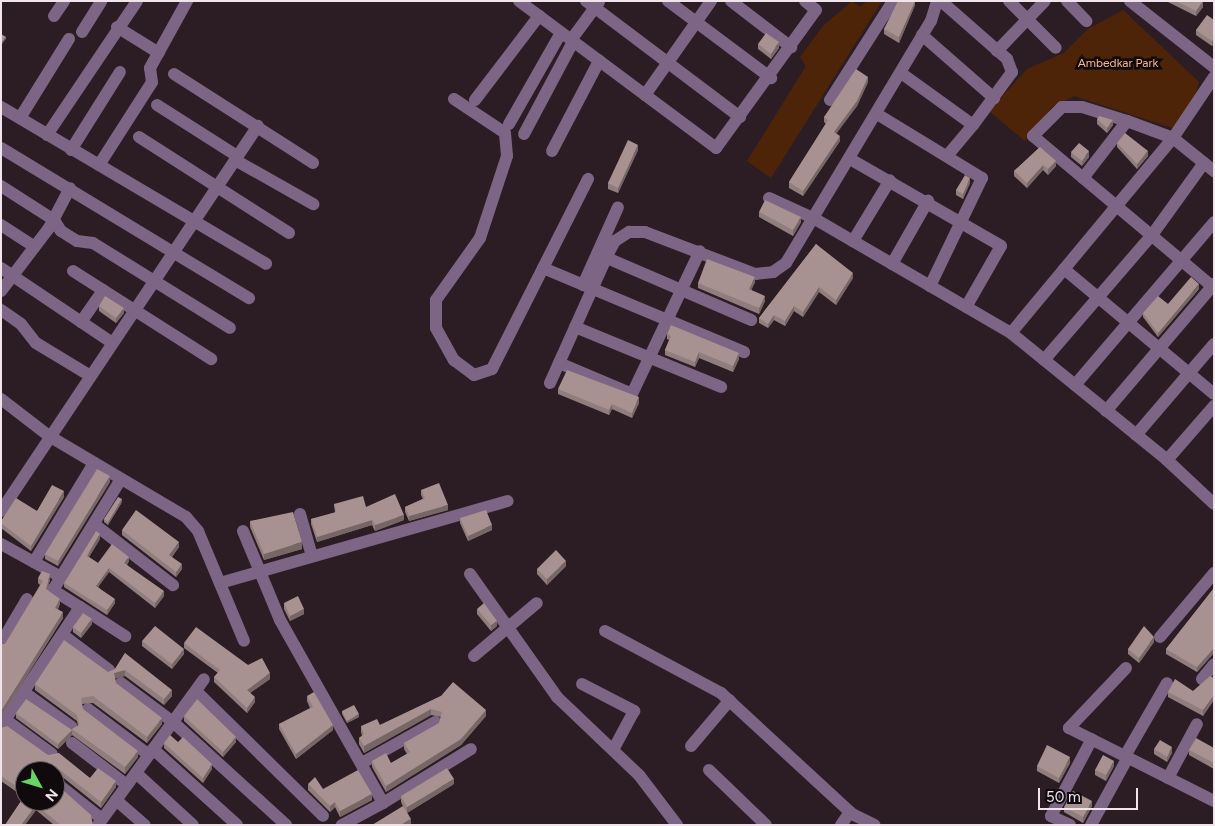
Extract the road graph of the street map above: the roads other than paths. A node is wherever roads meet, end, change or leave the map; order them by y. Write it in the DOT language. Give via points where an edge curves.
graph roads {
  1 [pos="64,1"];
  2 [pos="102,1"];
  3 [pos="136,1"];
  4 [pos="519,1"];
  5 [pos="668,1"];
  6 [pos="711,1"];
  7 [pos="731,1"];
  8 [pos="805,1"];
  9 [pos="893,1"];
  10 [pos="939,1"];
  11 [pos="1009,1"];
  12 [pos="1046,1"];
  13 [pos="1067,1"];
  14 [pos="1130,1"];
  15 [pos="184,2"];
  16 [pos="594,3"];
  17 [pos="54,16"];
  18 [pos="539,16"];
  19 [pos="1028,19"];
  20 [pos="1086,21"];
  21 [pos="695,22"];
  22 [pos="117,28"];
  23 [pos="82,32"];
  24 [pos="922,35"];
  25 [pos="569,38"];
  26 [pos="69,39"];
  27 [pos="791,47"];
  28 [pos="1056,48"];
  29 [pos="997,51"];
  30 [pos="159,53"];
  31 [pos="599,61"];
  32 [pos="667,62"];
  33 [pos="1214,67"];
  34 [pos="120,72"];
  35 [pos="901,72"];
  36 [pos="174,74"];
  37 [pos="1214,77"];
  38 [pos="770,78"];
  39 [pos="645,95"];
  40 [pos="994,98"];
  41 [pos="454,99"];
  42 [pos="475,100"];
  43 [pos="830,100"];
  44 [pos="157,105"];
  45 [pos="1,106"];
  46 [pos="877,114"];
  47 [pos="740,117"];
  48 [pos="20,118"];
  49 [pos="1128,121"];
  50 [pos="509,124"];
  51 [pos="973,125"];
  52 [pos="258,126"];
  53 [pos="524,134"];
  54 [pos="47,136"];
  55 [pos="139,137"];
  56 [pos="1173,138"];
  57 [pos="1,148"];
  58 [pos="71,150"];
  59 [pos="552,151"];
  60 [pos="949,154"];
  61 [pos="236,158"];
  62 [pos="850,159"];
  63 [pos="313,163"];
  64 [pos="99,165"];
  65 [pos="1209,167"];
  66 [pos="1083,178"];
  67 [pos="588,179"];
  68 [pos="890,180"];
  69 [pos="1,186"];
  70 [pos="70,188"];
  71 [pos="216,188"];
  72 [pos="769,198"];
  73 [pos="928,202"];
  74 [pos="313,204"];
  75 [pos="1116,206"];
  76 [pos="618,207"];
  77 [pos="815,219"];
  78 [pos="54,220"];
  79 [pos="964,221"];
  80 [pos="1214,222"];
  81 [pos="194,223"];
  82 [pos="1,225"];
  83 [pos="289,233"];
  84 [pos="1152,235"];
  85 [pos="853,241"];
  86 [pos="35,247"];
  87 [pos="700,251"];
  88 [pos="173,255"];
  89 [pos="607,258"];
  90 [pos="1181,260"];
  91 [pos="266,264"];
  92 [pos="892,264"];
  93 [pos="1,268"];
  94 [pos="543,268"];
  95 [pos="1064,269"];
  96 [pos="73,271"];
  97 [pos="13,276"];
  98 [pos="154,282"];
  99 [pos="930,286"];
  100 [pos="1213,286"];
  101 [pos="588,287"];
  102 [pos="103,290"];
  103 [pos="682,290"];
  104 [pos="1,291"];
  105 [pos="1097,296"];
  106 [pos="248,298"];
  107 [pos="966,307"];
  108 [pos="135,309"];
  109 [pos="1,310"];
  110 [pos="668,319"];
  111 [pos="751,320"];
  112 [pos="1126,321"];
  113 [pos="81,322"];
  114 [pos="575,327"];
  115 [pos="230,328"];
  116 [pos="1011,333"];
  117 [pos="111,342"];
  118 [pos="1214,344"];
  119 [pos="1158,348"];
  120 [pos="744,352"];
  121 [pos="211,359"];
  122 [pos="648,359"];
  123 [pos="1044,360"];
  124 [pos="559,363"];
  125 [pos="1189,373"];
  126 [pos="89,375"];
  127 [pos="550,383"];
  128 [pos="1075,385"];
  129 [pos="721,387"];
  130 [pos="1214,394"];
  131 [pos="1,399"];
  132 [pos="1214,406"];
  133 [pos="1106,411"];
  134 [pos="1136,435"];
  135 [pos="49,436"];
  136 [pos="1167,460"];
  137 [pos="94,463"];
  138 [pos="121,479"];
  139 [pos="1212,498"];
  140 [pos="508,501"];
  141 [pos="1,511"];
  142 [pos="300,514"];
  143 [pos="94,524"];
  144 [pos="243,531"];
  145 [pos="1,544"];
  146 [pos="312,556"];
  147 [pos="34,562"];
  148 [pos="257,572"];
  149 [pos="1214,573"];
  150 [pos="470,574"];
  151 [pos="61,577"];
  152 [pos="220,583"];
  153 [pos="173,585"];
  154 [pos="27,599"];
  155 [pos="537,603"];
  156 [pos="80,607"];
  157 [pos="508,627"];
  158 [pos="605,632"];
  159 [pos="63,635"];
  160 [pos="125,636"];
  161 [pos="1160,637"];
  162 [pos="244,641"];
  163 [pos="1,643"];
  164 [pos="474,656"];
  165 [pos="1214,664"];
  166 [pos="1126,668"];
  167 [pos="109,670"];
  168 [pos="1202,678"];
  169 [pos="204,680"];
  170 [pos="121,683"];
  171 [pos="1167,683"];
  172 [pos="582,684"];
  173 [pos="196,691"];
  174 [pos="24,692"];
  175 [pos="730,700"];
  176 [pos="88,709"];
  177 [pos="173,722"];
  178 [pos="435,722"];
  179 [pos="3,723"];
  180 [pos="1197,724"];
  181 [pos="72,727"];
  182 [pos="1092,739"];
  183 [pos="72,743"];
  184 [pos="691,746"];
  185 [pos="471,749"];
  186 [pos="613,750"];
  187 [pos="151,752"];
  188 [pos="52,754"];
  189 [pos="1126,757"];
  190 [pos="362,763"];
  191 [pos="709,770"];
  192 [pos="136,774"];
  193 [pos="1168,778"];
  194 [pos="128,784"];
  195 [pos="65,791"];
  196 [pos="116,800"];
  197 [pos="1213,800"];
  198 [pos="383,802"];
  199 [pos="850,812"];
  200 [pos="323,816"];
  201 [pos="100,823"];
  202 [pos="145,825"];
  203 [pos="193,825"];
  204 [pos="237,825"];
  205 [pos="286,825"];
  206 [pos="342,825"];
  207 [pos="676,825"];
  208 [pos="766,825"];
  209 [pos="841,825"];
  210 [pos="875,825"];
  211 [pos="1070,825"];
  212 [pos="1091,825"];
  1 -- 17 [label="street"];
  2 -- 23 [label="street"];
  3 -- 22 [label="street"];
  4 -- 18 [label="street"];
  5 -- 21 [label="street"];
  6 -- 21 [label="street"];
  7 -- 27 [label="street"];
  8 -- 27 [label="street" via="816,10"];
  9 -- 43 [label="street"];
  10 -- 24 [label="street"];
  10 -- 29 [label="street"];
  11 -- 19 [label="street"];
  12 -- 19 [label="street"];
  13 -- 20 [label="street"];
  14 -- 33 [label="street"];
  15 -- 30 [label="street"];
  16 -- 25 [label="street"];
  16 -- 32 [label="street"];
  18 -- 25 [label="street"];
  18 -- 42 [label="street"];
  19 -- 28 [label="street"];
  19 -- 29 [label="street"];
  21 -- 32 [label="street"];
  21 -- 38 [label="street"];
  22 -- 30 [label="street"];
  22 -- 54 [label="street"];
  24 -- 35 [label="street"];
  24 -- 40 [label="street"];
  25 -- 31 [label="street"];
  25 -- 50 [label="street"];
  25 -- 53 [label="street"];
  26 -- 48 [label="street"];
  27 -- 38 [label="street"];
  29 -- 40 [label="street" via="1007,59 1012,72"];
  30 -- 64 [label="street" via="150,68 152,82"];
  31 -- 39 [label="street"];
  31 -- 59 [label="street"];
  32 -- 39 [label="street"];
  32 -- 47 [label="street"];
  34 -- 58 [label="street"];
  35 -- 46 [label="street"];
  35 -- 51 [label="street"];
  36 -- 52 [label="street"];
  37 -- 56 [label="street"];
  38 -- 47 [label="street"];
  39 -- 47 [label="street" via="716,148"];
  40 -- 51 [label="street"];
  41 -- 94 [label="street" via="505,133 507,156 480,238 436,300 436,328 454,360 474,375 492,369"];
  44 -- 61 [label="street"];
  45 -- 48 [label="street"];
  46 -- 60 [label="street"];
  46 -- 62 [label="street"];
  48 -- 54 [label="street"];
  49 -- 56 [label="street"];
  49 -- 66 [label="street"];
  49 -- 66 [label="street" via="1082,107 1062,107 1032,136"];
  51 -- 60 [label="street"];
  52 -- 61 [label="street"];
  52 -- 63 [label="street"];
  54 -- 58 [label="street"];
  55 -- 71 [label="street"];
  56 -- 65 [label="street"];
  56 -- 75 [label="street"];
  57 -- 70 [label="street"];
  58 -- 64 [label="street"];
  60 -- 79 [label="street" via="982,178"];
  61 -- 71 [label="street"];
  61 -- 74 [label="street"];
  62 -- 68 [label="street"];
  62 -- 77 [label="street"];
  64 -- 81 [label="street"];
  65 -- 84 [label="street"];
  66 -- 75 [label="street"];
  67 -- 94 [label="street"];
  68 -- 73 [label="street"];
  68 -- 85 [label="street"];
  69 -- 78 [label="street"];
  70 -- 78 [label="street"];
  70 -- 88 [label="street"];
  71 -- 81 [label="street"];
  71 -- 83 [label="street"];
  72 -- 77 [label="street"];
  73 -- 79 [label="street"];
  73 -- 92 [label="street"];
  75 -- 84 [label="street"];
  75 -- 95 [label="street"];
  76 -- 101 [label="street"];
  77 -- 85 [label="street"];
  77 -- 87 [label="street" via="786,263 766,275 744,272"];
  78 -- 86 [label="street"];
  78 -- 98 [label="street" via="61,231 77,241 94,243"];
  79 -- 99 [label="street"];
  79 -- 107 [label="street" via="1001,246"];
  80 -- 90 [label="street"];
  81 -- 88 [label="street"];
  81 -- 91 [label="street"];
  82 -- 86 [label="street"];
  84 -- 90 [label="street"];
  84 -- 105 [label="street"];
  85 -- 92 [label="street"];
  86 -- 97 [label="street"];
  87 -- 89 [label="street" via="644,232 629,232 615,241"];
  87 -- 103 [label="street"];
  88 -- 98 [label="street"];
  88 -- 106 [label="street"];
  89 -- 101 [label="street"];
  89 -- 103 [label="street"];
  90 -- 100 [label="street"];
  90 -- 112 [label="street"];
  92 -- 99 [label="street"];
  93 -- 97 [label="street"];
  94 -- 101 [label="street"];
  95 -- 105 [label="street"];
  95 -- 116 [label="street"];
  96 -- 102 [label="street"];
  97 -- 104 [label="street"];
  97 -- 113 [label="street"];
  98 -- 108 [label="street"];
  98 -- 115 [label="street"];
  99 -- 107 [label="street"];
  100 -- 119 [label="street"];
  101 -- 110 [label="street"];
  101 -- 114 [label="street"];
  102 -- 108 [label="street"];
  102 -- 113 [label="street"];
  103 -- 110 [label="street"];
  103 -- 111 [label="street"];
  105 -- 112 [label="street"];
  105 -- 123 [label="street"];
  107 -- 116 [label="street"];
  108 -- 117 [label="street"];
  108 -- 121 [label="street"];
  109 -- 126 [label="street" via="21,324 36,343"];
  110 -- 120 [label="street"];
  110 -- 122 [label="street"];
  112 -- 119 [label="street"];
  112 -- 128 [label="street"];
  113 -- 117 [label="street"];
  114 -- 122 [label="street"];
  114 -- 124 [label="street"];
  116 -- 123 [label="street"];
  117 -- 126 [label="street"];
  118 -- 125 [label="street"];
  119 -- 125 [label="street"];
  119 -- 133 [label="street"];
  122 -- 124 [label="street" via="632,394"];
  122 -- 129 [label="street"];
  123 -- 128 [label="street"];
  124 -- 127 [label="street"];
  125 -- 130 [label="street"];
  125 -- 134 [label="street"];
  126 -- 135 [label="street"];
  128 -- 133 [label="street"];
  131 -- 135 [label="street"];
  132 -- 136 [label="street"];
  133 -- 134 [label="street"];
  134 -- 136 [label="street"];
  135 -- 137 [label="street"];
  135 -- 141 [label="street"];
  136 -- 139 [label="street"];
  137 -- 138 [label="street"];
  137 -- 147 [label="street"];
  138 -- 143 [label="street"];
  138 -- 152 [label="street" via="186,516 198,532"];
  140 -- 146 [label="street"];
  142 -- 146 [label="street"];
  143 -- 151 [label="street"];
  143 -- 153 [label="street"];
  144 -- 148 [label="street"];
  145 -- 147 [label="street"];
  146 -- 148 [label="street"];
  147 -- 151 [label="street"];
  148 -- 152 [label="street"];
  148 -- 190 [label="street"];
  149 -- 161 [label="street"];
  150 -- 157 [label="street"];
  151 -- 156 [label="street" via="53,590"];
  152 -- 162 [label="street"];
  154 -- 163 [label="street"];
  155 -- 157 [label="street"];
  156 -- 159 [label="street"];
  156 -- 160 [label="street"];
  157 -- 164 [label="street"];
  157 -- 186 [label="street" via="557,697"];
  158 -- 175 [label="street"];
  159 -- 167 [label="street"];
  159 -- 174 [label="street"];
  165 -- 168 [label="street"];
  166 -- 182 [label="street" via="1069,728"];
  169 -- 173 [label="street"];
  170 -- 177 [label="street"];
  171 -- 189 [label="street"];
  172 -- 186 [label="street" via="634,710"];
  173 -- 177 [label="street"];
  173 -- 200 [label="street"];
  174 -- 179 [label="street"];
  174 -- 181 [label="street"];
  175 -- 184 [label="street"];
  175 -- 199 [label="street"];
  176 -- 187 [label="street"];
  177 -- 187 [label="street"];
  177 -- 205 [label="street"];
  178 -- 190 [label="street"];
  179 -- 188 [label="street"];
  180 -- 193 [label="street"];
  182 -- 189 [label="street"];
  182 -- 211 [label="street" via="1051,816"];
  183 -- 194 [label="street"];
  185 -- 198 [label="street"];
  186 -- 207 [label="street" via="649,786"];
  187 -- 192 [label="street"];
  187 -- 204 [label="street"];
  189 -- 193 [label="street"];
  189 -- 212 [label="street"];
  190 -- 198 [label="street"];
  191 -- 208 [label="street"];
  192 -- 194 [label="street"];
  192 -- 203 [label="street"];
  193 -- 197 [label="street"];
  194 -- 196 [label="street"];
  195 -- 201 [label="street"];
  196 -- 201 [label="street"];
  196 -- 202 [label="street"];
  198 -- 206 [label="street"];
  199 -- 209 [label="street"];
  199 -- 210 [label="street"];
}
